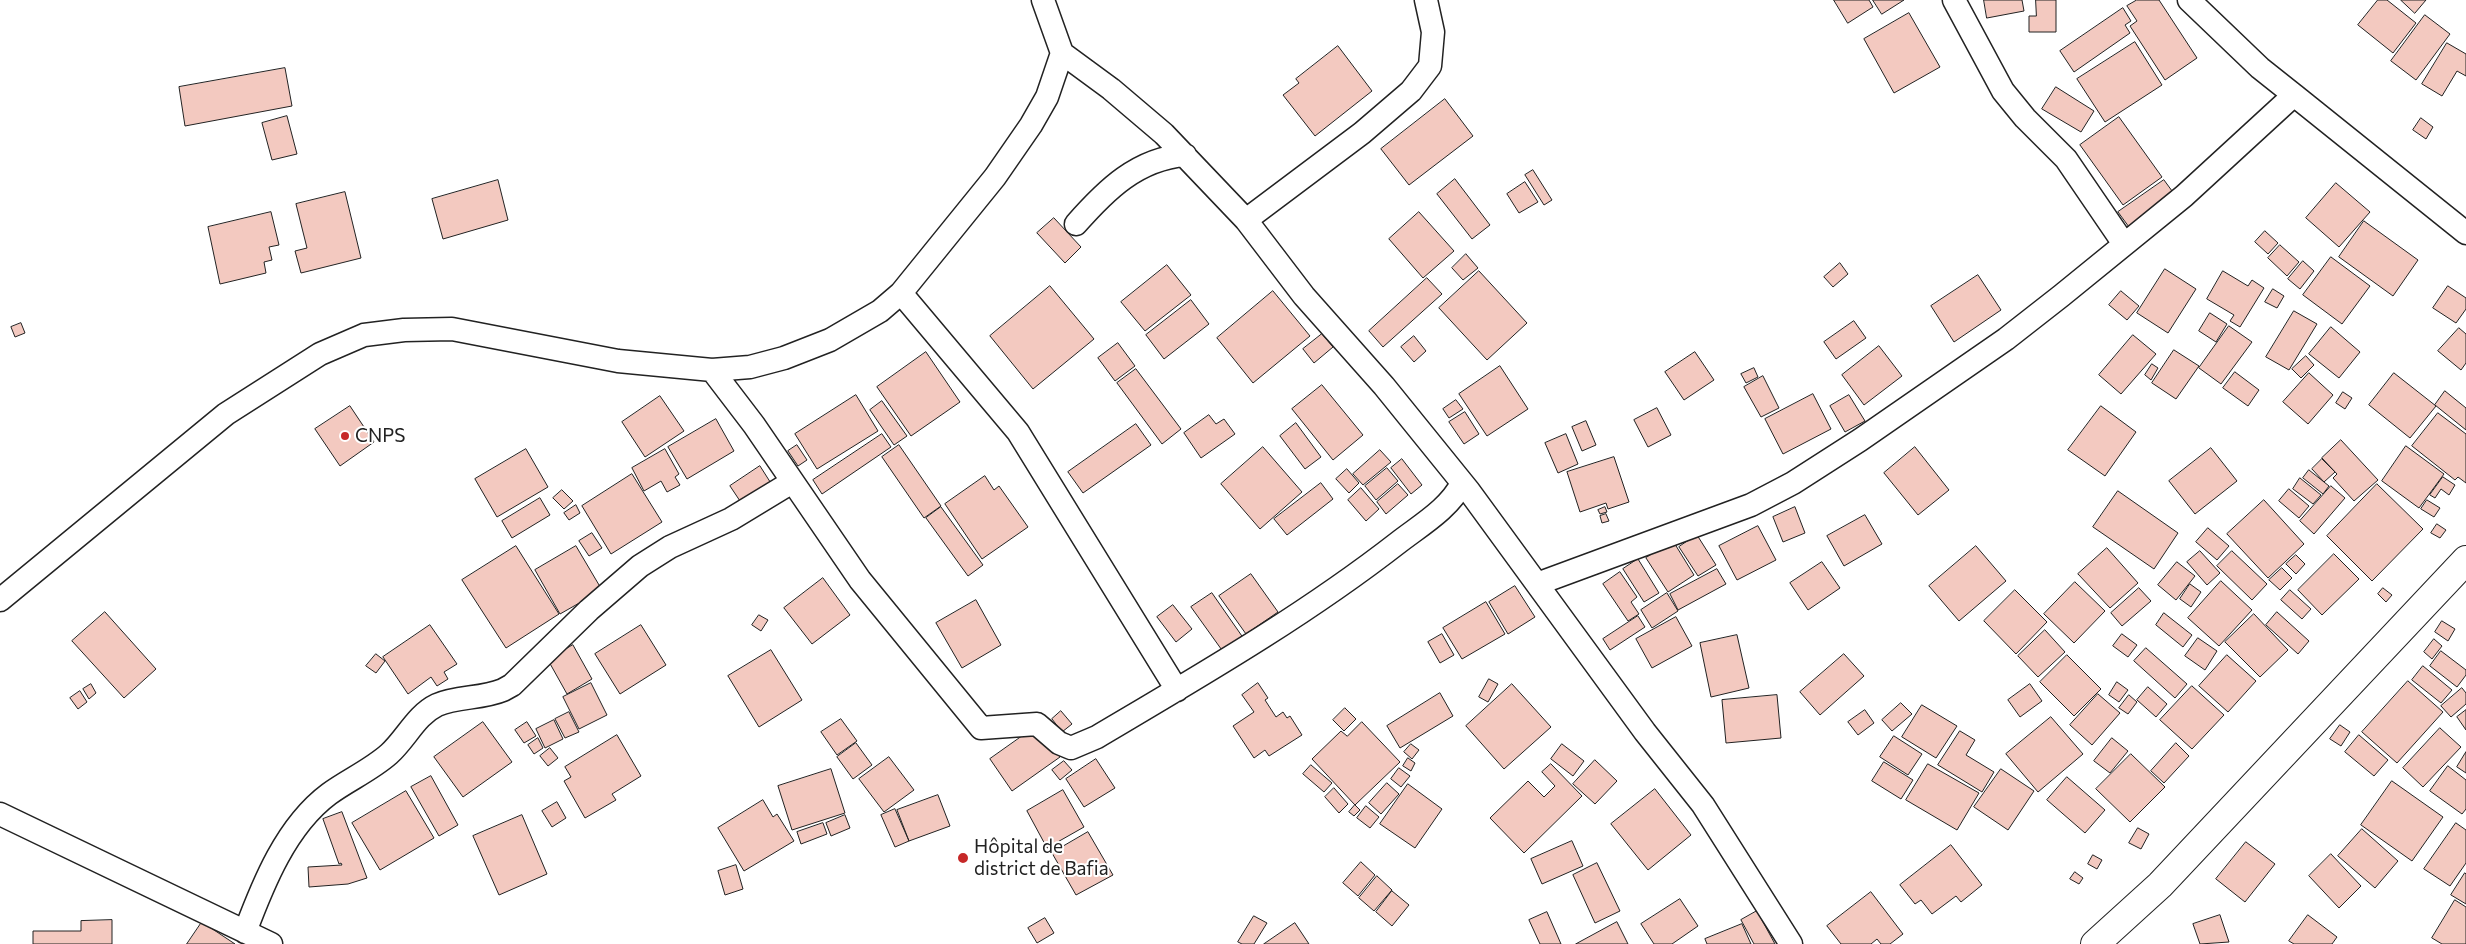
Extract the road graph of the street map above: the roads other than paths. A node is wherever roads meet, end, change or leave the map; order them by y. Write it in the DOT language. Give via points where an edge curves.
graph roads {
  1 [pos="1043,0"];
  2 [pos="1426,0"];
  3 [pos="1954,0"];
  4 [pos="2189,0"];
  5 [pos="1062,53"];
  6 [pos="2294,95"];
  7 [pos="1185,155"];
  8 [pos="1246,220"];
  9 [pos="1076,224"];
  10 [pos="2466,233"];
  11 [pos="2124,244"];
  12 [pos="901,294"];
  13 [pos="712,370"];
  14 [pos="792,482"];
  15 [pos="1462,483"];
  16 [pos="2466,560"];
  17 [pos="1537,584"];
  18 [pos="0,600"];
  19 [pos="1177,690"];
  20 [pos="0,814"];
  21 [pos="245,932"];
  22 [pos="271,944"];
  23 [pos="1791,944"];
  24 [pos="2095,944"];
  1 -- 5 [label="street"];
  2 -- 8 [label="street" via="1433,32 1430,66 1411,91 1362,133"];
  3 -- 11 [label="street" via="2003,91 2066,159"];
  4 -- 6 [label="street" via="2260,68"];
  5 -- 7 [label="street" via="1126,102"];
  5 -- 12 [label="street" via="1047,97 1031,125 995,177"];
  6 -- 10 [label="street"];
  6 -- 11 [label="street" via="2184,196"];
  7 -- 8 [label="street"];
  7 -- 9 [label="street" via="1167,157 1138,168 1103,193"];
  8 -- 15 [label="street" via="1304,296 1384,386"];
  11 -- 17 [label="street" via="2006,339 1793,482 1751,505"];
  12 -- 13 [label="street" via="880,311 830,340 750,367"];
  12 -- 19 [label="street" via="1018,432"];
  13 -- 14 [label="street"];
  13 -- 18 [label="street" via="618,361 452,329 364,335 320,354 226,414"];
  14 -- 19 [label="street" via="860,580 981,728 1038,724 1059,743 1071,748 1097,737"];
  14 -- 21 [label="street" via="731,519 640,566 512,685 503,690 439,704 428,710 388,754 328,795 304,818 282,850 258,897"];
  15 -- 17 [label="street"];
  15 -- 19 [label="street" via="1457,495 1369,566 1287,622"];
  16 -- 24 [label="main road" via="2160,886"];
  17 -- 23 [label="street" via="1645,732 1704,805"];
  20 -- 21 [label="street"];
  21 -- 22 [label="street"];
}
